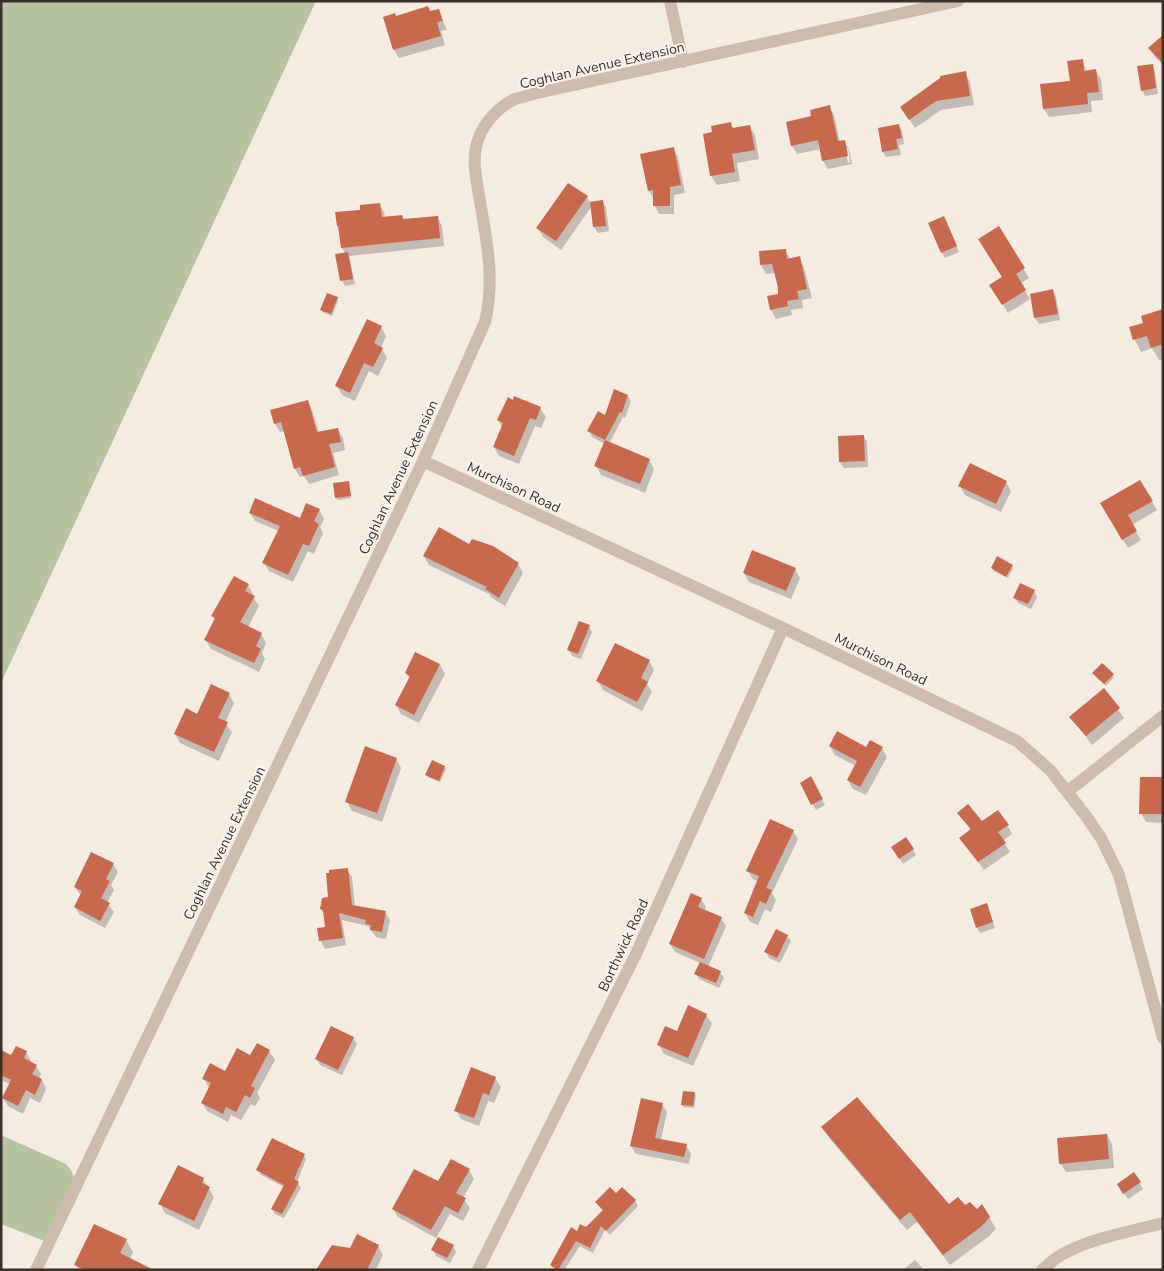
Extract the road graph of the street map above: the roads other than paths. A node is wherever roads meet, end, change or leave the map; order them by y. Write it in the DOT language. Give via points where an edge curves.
graph roads {
  1 [pos="670,1"];
  2 [pos="958,1"];
  3 [pos="683,62"];
  4 [pos="423,462"];
  5 [pos="783,628"];
  6 [pos="1163,716"];
  7 [pos="1067,792"];
  8 [pos="1163,1038"];
  9 [pos="1163,1223"];
  10 [pos="36,1270"];
  11 [pos="478,1270"];
  12 [pos="1042,1270"];
  1 -- 3 [label="street"];
  2 -- 3 [label="street, Coghlan Avenue Extension"];
  3 -- 4 [label="street, Coghlan Avenue Extension" via="514,100 486,124 477,141 476,160 490,275 489,304 485,322"];
  4 -- 5 [label="street, Murchison Road"];
  4 -- 10 [label="street, Coghlan Avenue Extension"];
  5 -- 7 [label="street, Murchison Road" via="1017,741 1050,770"];
  5 -- 11 [label="street, Borthwick Road" via="635,956"];
  6 -- 7 [label="street"];
  7 -- 8 [label="street, Murchison Road" via="1101,838 1119,875"];
  9 -- 12 [label="street" via="1079,1247"];
}
